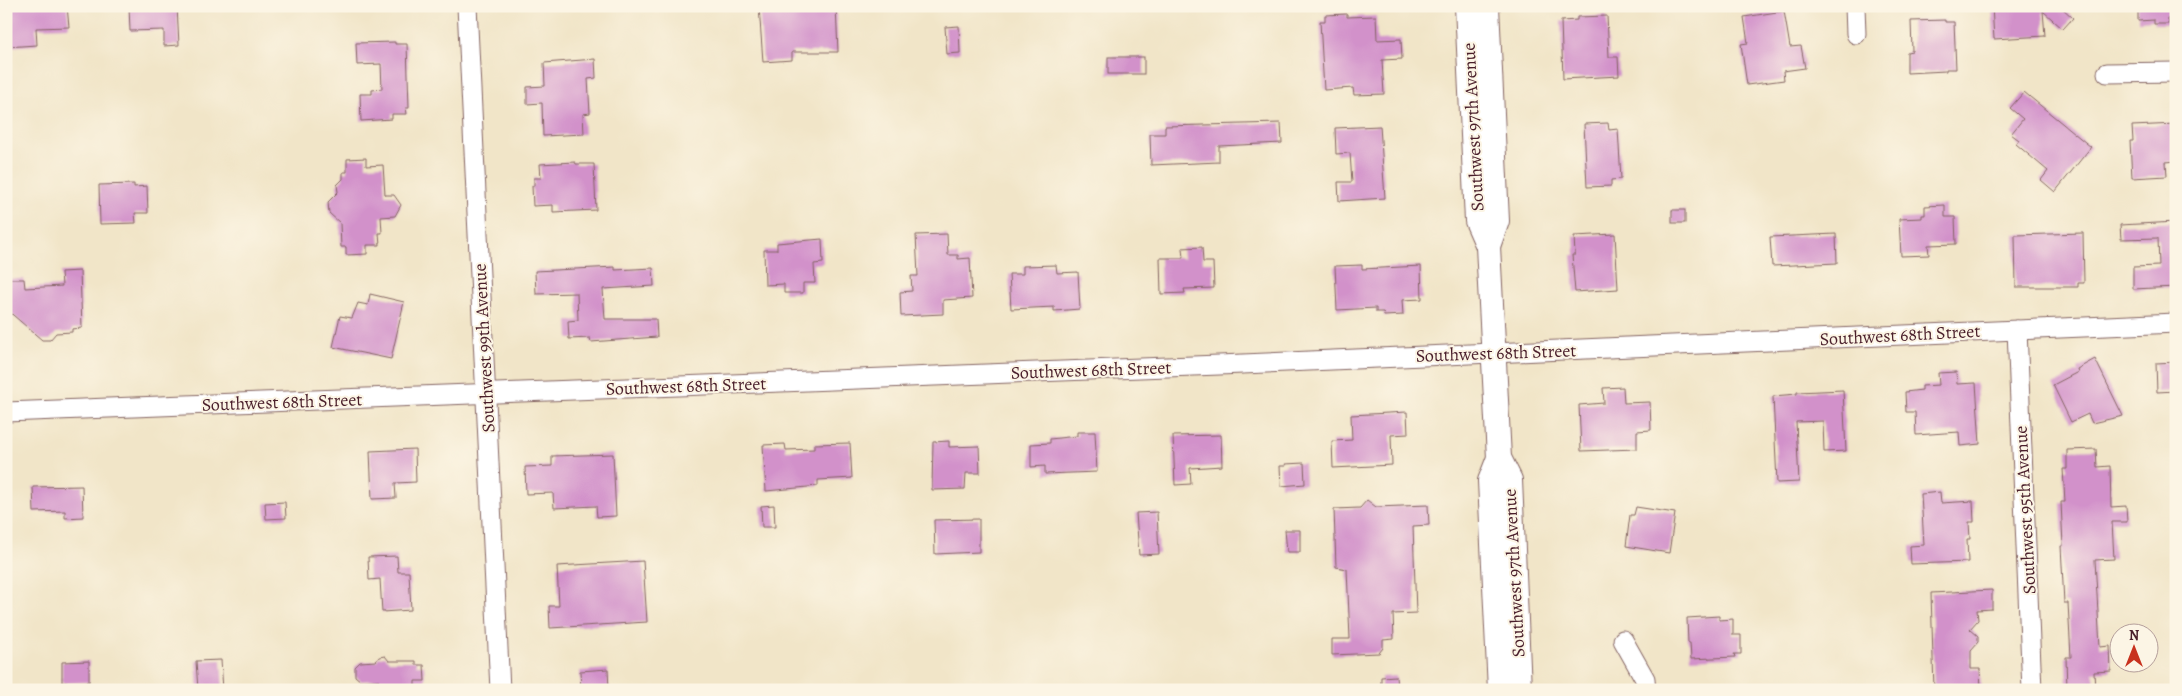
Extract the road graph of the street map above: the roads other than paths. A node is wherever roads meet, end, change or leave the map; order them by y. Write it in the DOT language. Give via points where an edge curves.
graph roads {
  1 [pos="467,6"];
  2 [pos="1467,6"];
  3 [pos="1487,6"];
  4 [pos="1855,6"];
  5 [pos="1856,34"];
  6 [pos="2176,72"];
  7 [pos="2107,73"];
  8 [pos="1488,246"];
  9 [pos="2176,323"];
  10 [pos="2017,330"];
  11 [pos="1494,353"];
  12 [pos="486,395"];
  13 [pos="6,412"];
  14 [pos="1500,458"];
  15 [pos="1623,640"];
  16 [pos="500,690"];
  17 [pos="1500,690"];
  18 [pos="1519,690"];
  19 [pos="1646,690"];
  20 [pos="2032,690"];
  1 -- 12 [label="street, Southwest 99th Avenue"];
  2 -- 8 [label="street, Southwest 97th Avenue" via="1477,221"];
  3 -- 8 [label="street, Southwest 97th Avenue" via="1497,221"];
  4 -- 5 [label="street"];
  6 -- 7 [label="street"];
  8 -- 11 [label="street, Southwest 97th Avenue"];
  9 -- 10 [label="street, Southwest 68th Street"];
  10 -- 11 [label="street, Southwest 68th Street"];
  10 -- 20 [label="street, Southwest 95th Avenue"];
  11 -- 12 [label="street, Southwest 68th Street"];
  11 -- 14 [label="street, Southwest 97th Avenue"];
  12 -- 13 [label="street, Southwest 68th Street"];
  12 -- 16 [label="street, Southwest 99th Avenue"];
  14 -- 17 [label="street, Southwest 97th Avenue" via="1490,481"];
  14 -- 18 [label="street, Southwest 97th Avenue" via="1510,480"];
  15 -- 19 [label="street" via="1645,679"];
}
